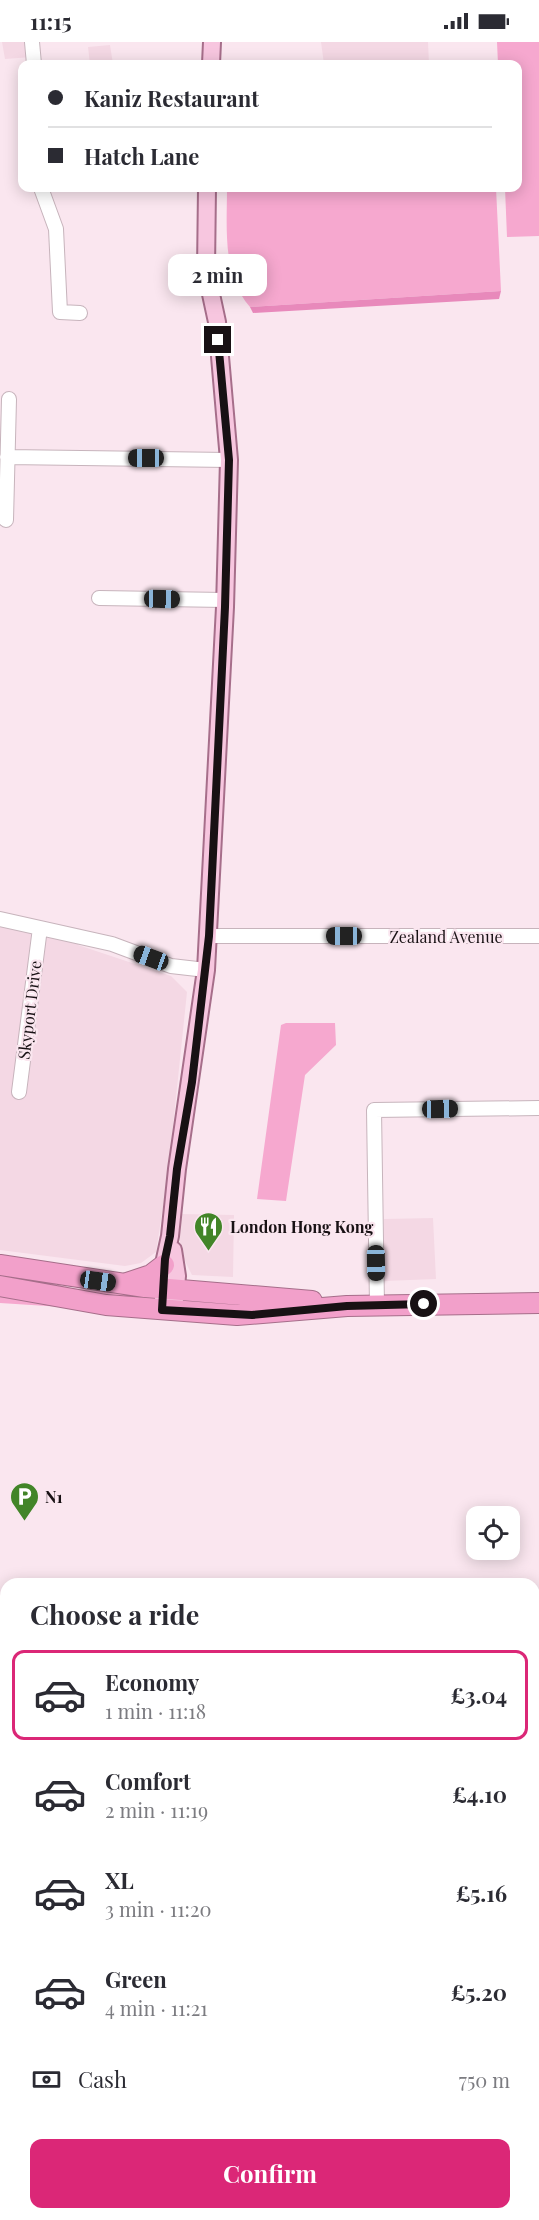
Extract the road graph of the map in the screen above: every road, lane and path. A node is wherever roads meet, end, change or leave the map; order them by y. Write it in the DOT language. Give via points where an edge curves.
graph roads {
  1 [pos="33,42"];
  2 [pos="212,42"];
  3 [pos="34,60"];
  4 [pos="211,60"];
  5 [pos="42,192"];
  6 [pos="207,192"];
  7 [pos="80,313"];
  8 [pos="9,399"];
  9 [pos="7,457"];
  10 [pos="229,460"];
  11 [pos="6,520"];
  12 [pos="99,598"];
  13 [pos="225,600"];
  14 [pos="0,919"];
  15 [pos="40,928"];
  16 [pos="209,936"];
  17 [pos="539,936"];
  18 [pos="206,970"];
  19 [pos="19,1092"];
  20 [pos="539,1108"];
  21 [pos="170,1236"];
  22 [pos="0,1265"];
  23 [pos="164,1265"];
  24 [pos="122,1284"];
  25 [pos="0,1286"];
  26 [pos="170,1289"];
  27 [pos="539,1303"];
  28 [pos="377,1305"];
  29 [pos="347,1306"];
  30 [pos="168,1311"];
  1 -- 3 [label="street"];
  2 -- 4 [label="main road"];
  5 -- 7 [label="street" via="56,229 60,312"];
  6 -- 10 [label="main road" via="206,271 217,322"];
  8 -- 9 [label="street"];
  9 -- 10 [label="street"];
  9 -- 11 [label="street"];
  10 -- 13 [label="main road"];
  12 -- 13 [label="street"];
  13 -- 16 [label="main road"];
  14 -- 15 [label="street"];
  15 -- 18 [label="street" via="112,944 171,966"];
  15 -- 19 [label="street, Skyport Drive"];
  16 -- 17 [label="street, Zealand Avenue"];
  16 -- 18 [label="main road"];
  18 -- 21 [label="main road"];
  20 -- 28 [label="street" via="374,1110"];
  21 -- 23 [label="main road"];
  21 -- 26 [label="main road" via="177,1276"];
  22 -- 24 [label="highway"];
  23 -- 24 [label="highway" via="143,1278"];
  23 -- 26 [label="main road"];
  24 -- 26 [label="highway"];
  25 -- 30 [label="highway" via="72,1300"];
  26 -- 29 [label="highway"];
  26 -- 30 [label="main road"];
  27 -- 28 [label="highway"];
  28 -- 29 [label="highway"];
  29 -- 30 [label="highway" via="252,1315"];
}
